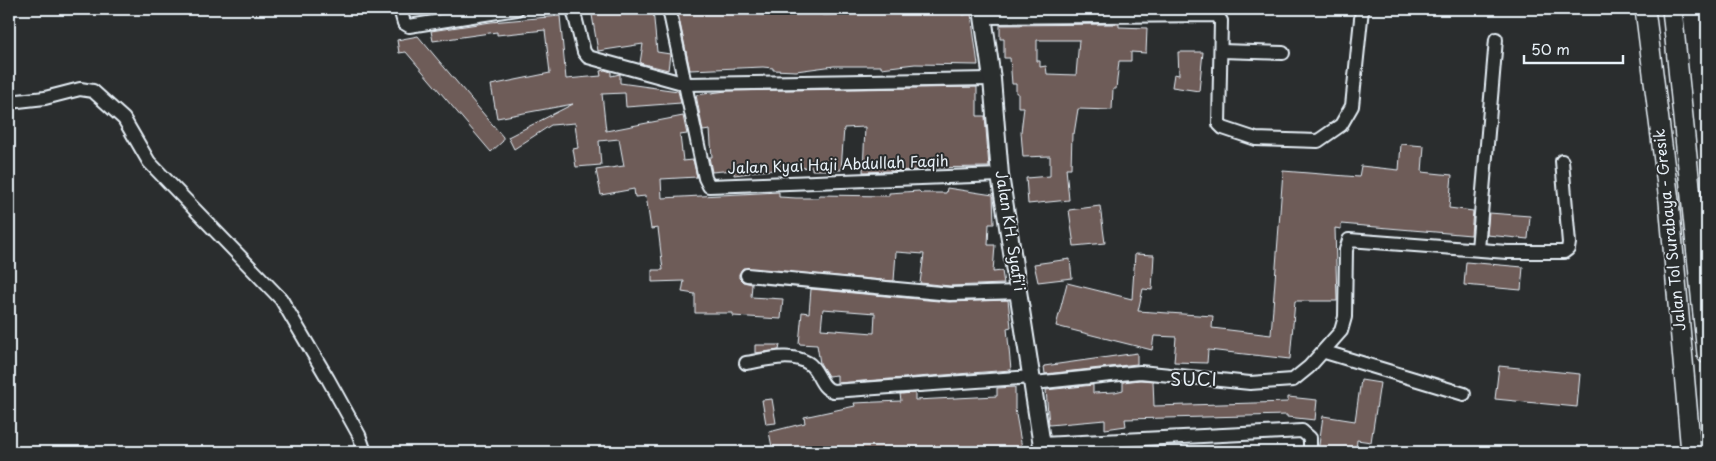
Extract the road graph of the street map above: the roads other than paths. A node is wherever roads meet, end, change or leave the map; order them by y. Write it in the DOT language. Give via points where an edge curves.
graph roads {
  1 [pos="400,9"];
  2 [pos="517,9"];
  3 [pos="573,9"];
  4 [pos="669,9"];
  5 [pos="1362,9"];
  6 [pos="1645,9"];
  7 [pos="1672,9"];
  8 [pos="983,13"];
  9 [pos="1496,39"];
  10 [pos="1221,51"];
  11 [pos="1282,53"];
  12 [pos="992,79"];
  13 [pos="686,84"];
  14 [pos="9,102"];
  15 [pos="1562,161"];
  16 [pos="1000,175"];
  17 [pos="1478,249"];
  18 [pos="747,275"];
  19 [pos="1020,292"];
  20 [pos="1324,352"];
  21 [pos="1707,354"];
  22 [pos="746,362"];
  23 [pos="1033,380"];
  24 [pos="1464,394"];
  25 [pos="1042,448"];
  26 [pos="365,452"];
  27 [pos="1310,452"];
  28 [pos="1691,452"];
  1 -- 2 [label="street" via="404,22 409,26"];
  3 -- 13 [label="street" via="586,55"];
  4 -- 13 [label="street, Jalan Kyai Haji Abdullah Faqih"];
  5 -- 10 [label="street" via="1352,106 1341,125 1318,140 1256,139 1223,128 1218,116"];
  6 -- 28 [label="highway, Jalan Tol Surabaya - Gresik" via="1668,201"];
  7 -- 21 [label="highway, Jalan Tol Surabaya - Gresik"];
  8 -- 10 [label="street" via="1214,14 1221,21"];
  8 -- 12 [label="main road, Jalan KH. Syafi'i"];
  9 -- 17 [label="street"];
  10 -- 11 [label="street"];
  12 -- 13 [label="street"];
  12 -- 16 [label="main road, Jalan KH. Syafi'i"];
  13 -- 16 [label="street, Jalan Kyai Haji Abdullah Faqih" via="709,186"];
  14 -- 26 [label="street" via="45,98 80,88 93,91 124,120 149,162 281,300 359,435"];
  15 -- 17 [label="street" via="1568,249 1554,252"];
  16 -- 19 [label="main road, Jalan KH. Syafi'i"];
  17 -- 20 [label="street" via="1349,240 1341,331"];
  18 -- 19 [label="street" via="950,294"];
  19 -- 23 [label="main road, Jalan KH. Syafi'i"];
  20 -- 23 [label="street" via="1293,380 1250,382 1140,372"];
  20 -- 24 [label="street"];
  22 -- 23 [label="street" via="797,358 813,367 825,387 833,391"];
  23 -- 25 [label="main road, Jalan KH. Syafi'i"];
  25 -- 27 [label="street" via="1302,431 1310,438"];
}
